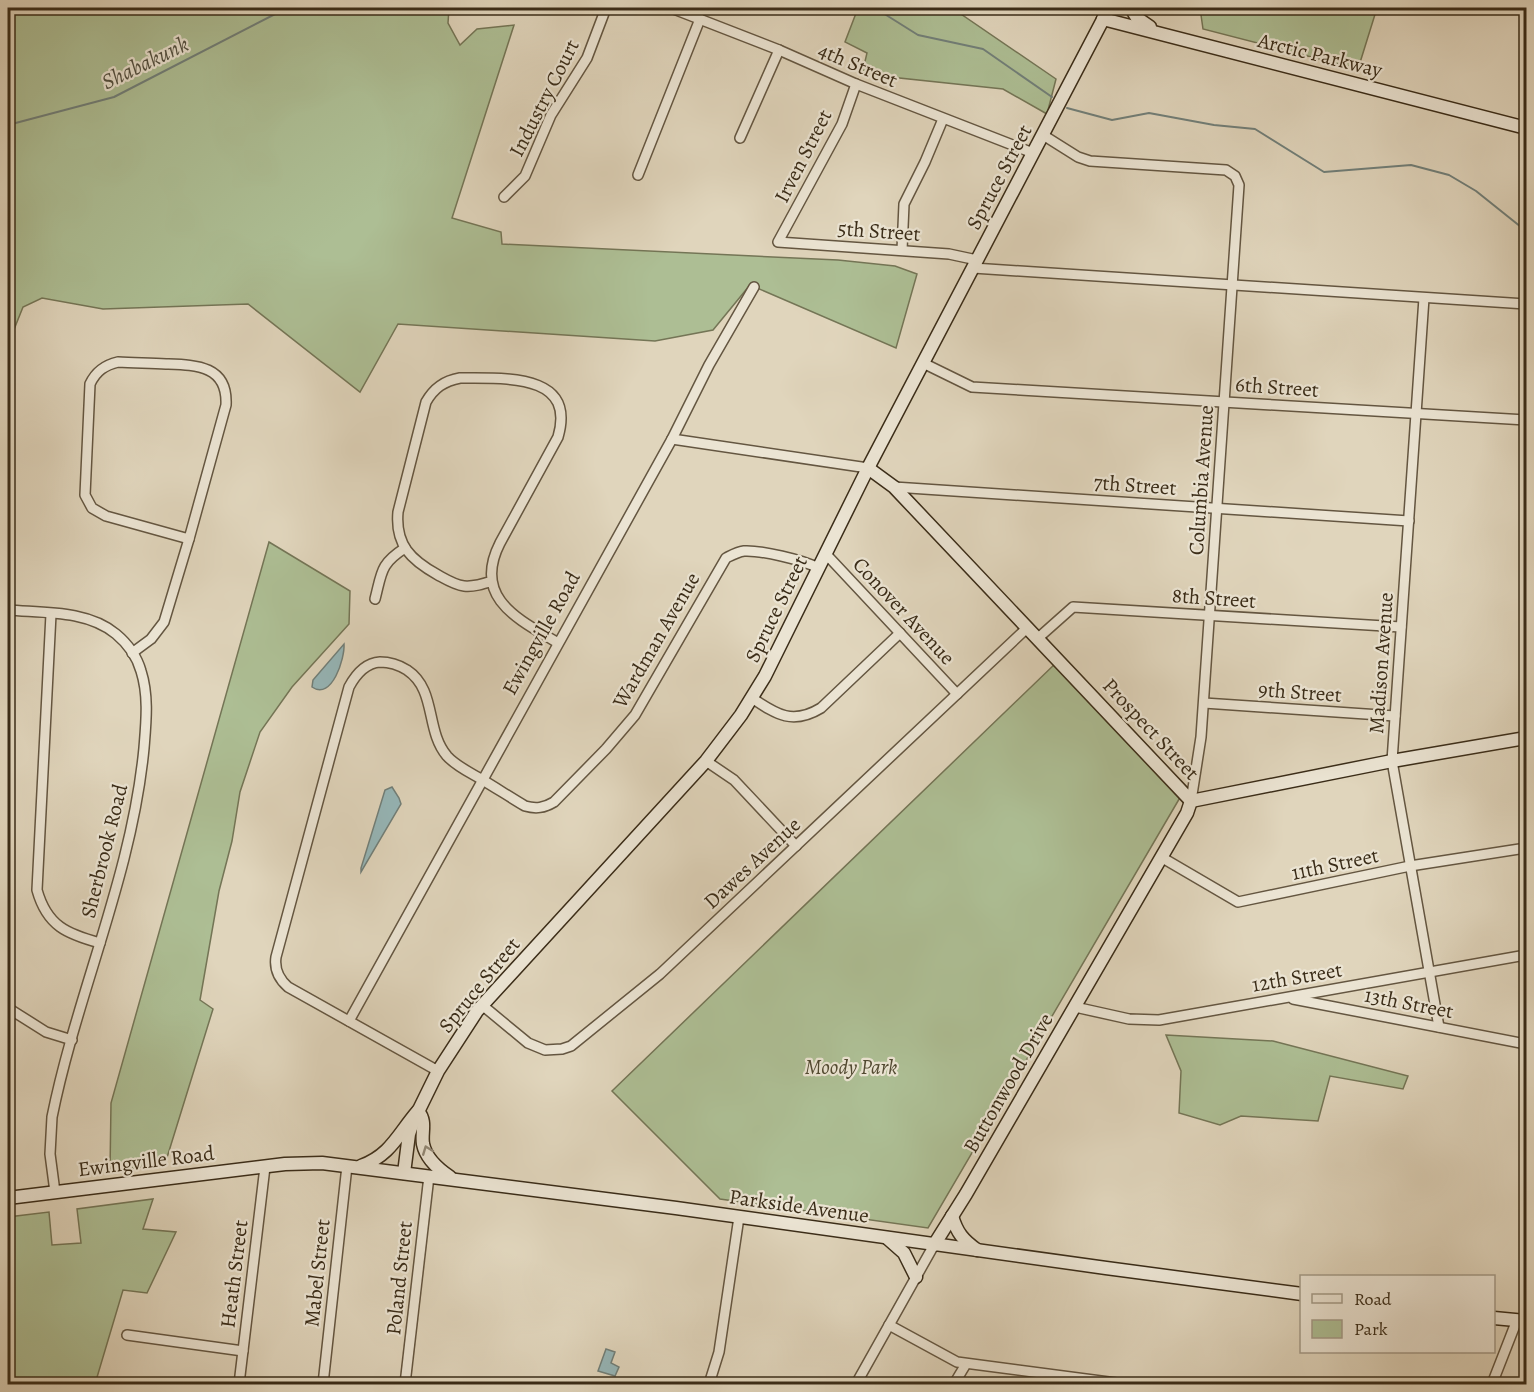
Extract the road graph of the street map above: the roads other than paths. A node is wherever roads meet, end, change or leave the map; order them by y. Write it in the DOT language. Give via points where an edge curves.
graph roads {
  1 [pos="606,8"];
  2 [pos="671,8"];
  3 [pos="1131,8"];
  4 [pos="1106,13"];
  5 [pos="700,19"];
  6 [pos="1193,42"];
  7 [pos="779,50"];
  8 [pos="856,84"];
  9 [pos="943,119"];
  10 [pos="1527,128"];
  11 [pos="1043,135"];
  12 [pos="740,138"];
  13 [pos="1033,153"];
  14 [pos="638,175"];
  15 [pos="504,198"];
  16 [pos="778,242"];
  17 [pos="902,250"];
  18 [pos="975,264"];
  19 [pos="1232,286"];
  20 [pos="754,287"];
  21 [pos="1424,298"];
  22 [pos="1527,304"];
  23 [pos="923,363"];
  24 [pos="1224,402"];
  25 [pos="1416,413"];
  26 [pos="1527,420"];
  27 [pos="672,439"];
  28 [pos="868,468"];
  29 [pos="894,487"];
  30 [pos="1217,508"];
  31 [pos="1408,521"];
  32 [pos="189,539"];
  33 [pos="405,548"];
  34 [pos="825,553"];
  35 [pos="818,568"];
  36 [pos="492,581"];
  37 [pos="375,599"];
  38 [pos="8,610"];
  39 [pos="51,614"];
  40 [pos="1210,615"];
  41 [pos="1401,627"];
  42 [pos="1027,628"];
  43 [pos="900,633"];
  44 [pos="1037,639"];
  45 [pos="558,643"];
  46 [pos="132,653"];
  47 [pos="957,694"];
  48 [pos="752,698"];
  49 [pos="1204,704"];
  50 [pos="1395,716"];
  51 [pos="1527,738"];
  52 [pos="706,761"];
  53 [pos="1392,761"];
  54 [pos="483,780"];
  55 [pos="1191,801"];
  56 [pos="796,846"];
  57 [pos="1527,848"];
  58 [pos="1161,857"];
  59 [pos="1410,866"];
  60 [pos="100,943"];
  61 [pos="1527,955"];
  62 [pos="1429,972"];
  63 [pos="1286,998"];
  64 [pos="482,1005"];
  65 [pos="1075,1007"];
  66 [pos="8,1008"];
  67 [pos="348,1021"];
  68 [pos="1439,1027"];
  69 [pos="72,1040"];
  70 [pos="1527,1044"];
  71 [pos="438,1071"];
  72 [pos="418,1111"];
  73 [pos="290,1164"];
  74 [pos="352,1166"];
  75 [pos="265,1167"];
  76 [pos="404,1173"];
  77 [pos="429,1176"];
  78 [pos="454,1179"];
  79 [pos="55,1192"];
  80 [pos="8,1198"];
  81 [pos="952,1216"];
  82 [pos="739,1217"];
  83 [pos="887,1238"];
  84 [pos="934,1245"];
  85 [pos="978,1251"];
  86 [pos="916,1277"];
  87 [pos="1300,1294"];
  88 [pos="1495,1318"];
  89 [pos="1522,1321"];
  90 [pos="889,1325"];
  91 [pos="128,1335"];
  92 [pos="243,1351"];
  93 [pos="966,1364"];
  94 [pos="1042,1374"];
  95 [pos="239,1384"];
  96 [pos="323,1384"];
  97 [pos="405,1384"];
  98 [pos="709,1384"];
  99 [pos="856,1384"];
  100 [pos="954,1384"];
  101 [pos="1041,1384"];
  102 [pos="1124,1384"];
  103 [pos="1492,1384"];
  1 -- 15 [label="street, Industry Court" via="587,58 551,115 525,176"];
  2 -- 5 [label="street, 4th Street"];
  3 -- 6 [label="street" via="1141,22"];
  4 -- 6 [label="street, Arctic Parkway"];
  4 -- 11 [label="street, Spruce Street"];
  5 -- 7 [label="street, 4th Street"];
  5 -- 14 [label="street"];
  6 -- 10 [label="street, Arctic Parkway"];
  7 -- 8 [label="street, 4th Street"];
  7 -- 12 [label="street"];
  8 -- 9 [label="street, 4th Street"];
  8 -- 16 [label="street, Irven Street" via="842,124"];
  9 -- 13 [label="street, 4th Street"];
  9 -- 17 [label="street" via="904,204"];
  11 -- 13 [label="street, Spruce Street"];
  11 -- 19 [label="street, Columbia Avenue" via="1090,161 1224,170 1235,176 1239,185"];
  13 -- 18 [label="street, Spruce Street"];
  16 -- 17 [label="street, 5th Street"];
  17 -- 18 [label="street, 5th Street" via="949,254"];
  18 -- 19 [label="street, 5th Street"];
  18 -- 23 [label="street, Spruce Street"];
  19 -- 21 [label="street, 5th Street"];
  19 -- 24 [label="street, Columbia Avenue"];
  20 -- 27 [label="street"];
  21 -- 22 [label="street, 5th Street"];
  21 -- 25 [label="street, Madison Avenue"];
  23 -- 24 [label="street, 6th Street" via="972,387"];
  23 -- 28 [label="street, Spruce Street"];
  24 -- 25 [label="street, 6th Street"];
  24 -- 30 [label="street, Columbia Avenue"];
  25 -- 26 [label="street, 6th Street"];
  25 -- 31 [label="street, Madison Avenue"];
  27 -- 28 [label="street"];
  27 -- 45 [label="street, Ewingville Road"];
  28 -- 29 [label="street, Prospect Street"];
  28 -- 34 [label="street, Spruce Street"];
  29 -- 30 [label="street, 7th Street"];
  29 -- 42 [label="street, Prospect Street"];
  30 -- 31 [label="street, 7th Street"];
  30 -- 40 [label="street, Columbia Avenue"];
  31 -- 41 [label="street, Madison Avenue"];
  32 -- 32 [label="street" via="226,405 222,383 212,371 196,365 110,364 93,378 89,392 84,489 88,502 106,516"];
  32 -- 46 [label="street" via="164,622 151,639"];
  33 -- 36 [label="street" via="422,566 453,583 470,586"];
  33 -- 36 [label="street" via="398,530 398,512 431,394 443,383 460,378 540,385 553,397 560,412 560,429 495,553"];
  33 -- 37 [label="street" via="383,567"];
  34 -- 35 [label="street, Spruce Street"];
  34 -- 43 [label="street, Conover Avenue"];
  35 -- 48 [label="street, Spruce Street"];
  35 -- 54 [label="street, Wardman Avenue" via="808,562 747,551 726,558 635,715 554,802 540,808 525,806"];
  36 -- 45 [label="street" via="497,597 508,611"];
  38 -- 39 [label="street, Sherbrook Road"];
  39 -- 46 [label="street, Sherbrook Road" via="81,617 105,626"];
  39 -- 60 [label="street" via="37,890 44,909 57,925 75,936"];
  40 -- 41 [label="street, 8th Street"];
  40 -- 44 [label="street, 8th Street" via="1073,607"];
  40 -- 49 [label="street, Columbia Avenue"];
  41 -- 50 [label="street, Madison Avenue"];
  42 -- 44 [label="street, Prospect Street"];
  42 -- 47 [label="street, Dawes Avenue"];
  43 -- 47 [label="street, Conover Avenue"];
  43 -- 48 [label="street" via="813,713 787,717"];
  44 -- 55 [label="street, Prospect Street"];
  45 -- 54 [label="street, Ewingville Road"];
  46 -- 60 [label="street, Sherbrook Road" via="145,688 143,759 133,820"];
  47 -- 56 [label="street, Dawes Avenue"];
  48 -- 52 [label="street, Spruce Street"];
  49 -- 50 [label="street, 9th Street"];
  49 -- 55 [label="street, Columbia Avenue"];
  50 -- 53 [label="street, Madison Avenue"];
  51 -- 53 [label="street, Prospect Street"];
  52 -- 56 [label="street" via="734,780"];
  52 -- 64 [label="street, Spruce Street"];
  53 -- 55 [label="street, Prospect Street"];
  53 -- 59 [label="street, Madison Avenue"];
  54 -- 67 [label="street, Ewingville Road"];
  54 -- 67 [label="street, Wardman Avenue" via="454,763 438,744 429,702 423,686 412,674 386,662 362,669 349,687 276,957 276,970 288,987"];
  55 -- 58 [label="street, Buttonwood Drive"];
  56 -- 64 [label="street, Dawes Avenue" via="660,974 571,1046 554,1050 536,1047"];
  57 -- 59 [label="street, 11th Street"];
  58 -- 59 [label="street, 11th Street" via="1238,902"];
  58 -- 65 [label="street, Buttonwood Drive"];
  59 -- 62 [label="street, Madison Avenue"];
  60 -- 69 [label="street, Sherbrook Road"];
  61 -- 62 [label="street, 12th Street"];
  62 -- 63 [label="street, 12th Street"];
  62 -- 68 [label="street, Madison Avenue"];
  63 -- 65 [label="street, 12th Street" via="1159,1020 1129,1019"];
  63 -- 68 [label="street, 13th Street"];
  64 -- 71 [label="street, Spruce Street"];
  65 -- 81 [label="street, Buttonwood Drive"];
  66 -- 69 [label="street" via="40,1029"];
  67 -- 71 [label="street, Wardman Avenue"];
  68 -- 70 [label="street, 13th Street"];
  69 -- 79 [label="street, Sherbrook Road" via="52,1117 50,1154"];
  71 -- 72 [label="street, Spruce Street"];
  72 -- 74 [label="street" via="389,1150 372,1161"];
  72 -- 76 [label="street, Spruce Street" via="409,1134"];
  78 -- 72 [label="street, one-way" via="433,1164 427,1154 423,1116"];
  73 -- 74 [label="street, Parkside Avenue"];
  73 -- 75 [label="street, Ewingville Road"];
  74 -- 76 [label="street, Parkside Avenue"];
  74 -- 96 [label="street, Mabel Street"];
  75 -- 79 [label="street, Ewingville Road"];
  75 -- 92 [label="street, Heath Street"];
  76 -- 77 [label="street, Parkside Avenue"];
  77 -- 78 [label="street, Parkside Avenue"];
  77 -- 97 [label="street, Poland Street"];
  78 -- 82 [label="street, Parkside Avenue"];
  79 -- 80 [label="street, Ewingville Road"];
  81 -- 84 [label="street, Buttonwood Drive"];
  81 -- 85 [label="street" via="963,1240"];
  82 -- 83 [label="street, Parkside Avenue"];
  82 -- 98 [label="street" via="719,1352"];
  83 -- 84 [label="street, Parkside Avenue"];
  83 -- 86 [label="street" via="904,1253"];
  84 -- 85 [label="street, Parkside Avenue"];
  84 -- 86 [label="street, Buttonwood Drive"];
  85 -- 87 [label="street, Parkside Avenue"];
  86 -- 90 [label="street, Buttonwood Drive"];
  88 -- 89 [label="street"];
  89 -- 103 [label="street"];
  90 -- 93 [label="street"];
  90 -- 99 [label="street, Buttonwood Drive"];
  91 -- 92 [label="street"];
  92 -- 95 [label="street, Heath Street"];
  93 -- 94 [label="street"];
  93 -- 100 [label="street"];
  94 -- 101 [label="street"];
  94 -- 102 [label="street"];
}
